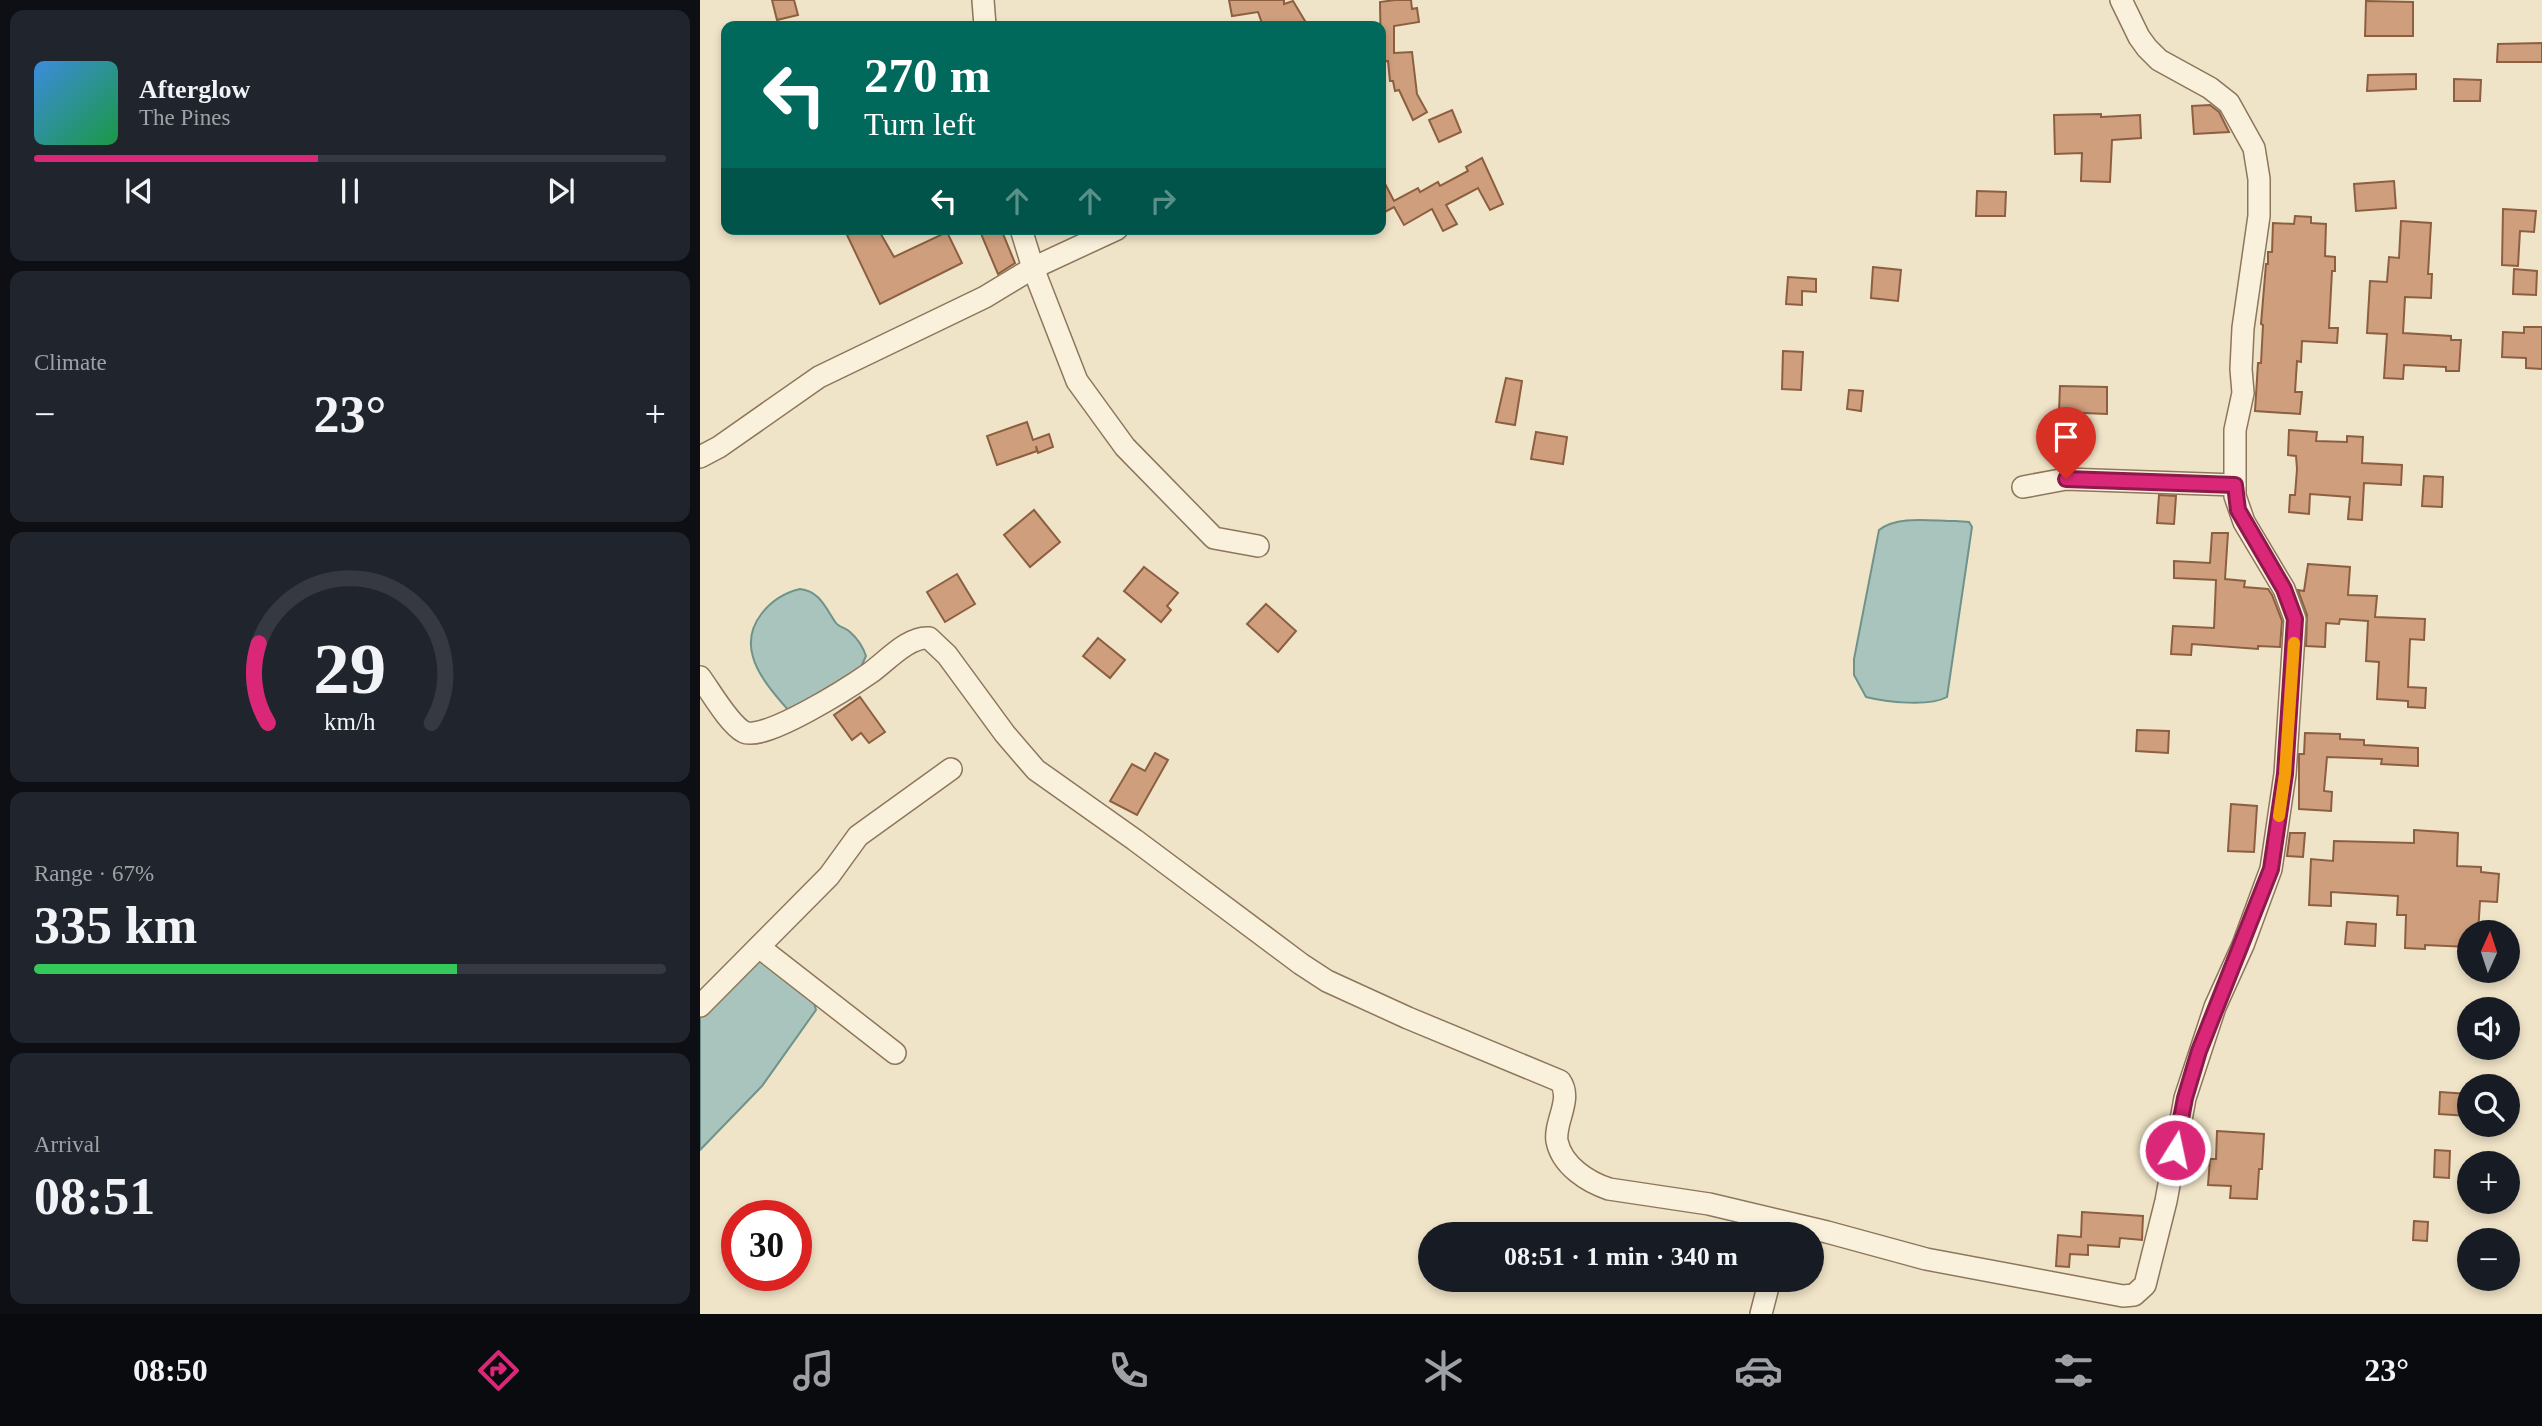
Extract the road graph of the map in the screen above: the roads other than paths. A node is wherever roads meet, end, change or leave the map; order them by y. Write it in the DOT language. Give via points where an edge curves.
graph roads {
  1 [pos="983,0"];
  2 [pos="2121,0"];
  3 [pos="985,21"];
  4 [pos="1023,235"];
  5 [pos="1104,235"];
  6 [pos="1033,268"];
  7 [pos="700,457"];
  8 [pos="2235,485"];
  9 [pos="2023,487"];
  10 [pos="1258,546"];
  11 [pos="700,677"];
  12 [pos="951,769"];
  13 [pos="759,947"];
  14 [pos="700,1006"];
  15 [pos="895,1053"];
  16 [pos="1764,1222"];
  17 [pos="1824,1237"];
  18 [pos="1767,1292"];
  19 [pos="1761,1314"];
  1 -- 3 [label="street"];
  2 -- 8 [label="street" via="2147,48 2229,103 2254,148 2259,216 2244,328 2244,393 2235,430"];
  4 -- 6 [label="street"];
  5 -- 6 [label="street"];
  6 -- 7 [label="street" via="985,297 819,377"];
  6 -- 10 [label="street" via="1077,381 1125,447 1214,538"];
  8 -- 9 [label="street" via="2066,479"];
  8 -- 17 [label="street" via="2238,510 2284,589 2295,619 2285,774 2271,869 2188,1086 2145,1285 2134,1296 2123,1296"];
  11 -- 16 [label="street" via="735,724 746,733 757,734 825,701 918,638 933,640 1035,770 1301,964 1373,1002 1560,1081 1565,1094 1557,1140 1578,1173 1609,1189 1709,1204"];
  12 -- 13 [label="street" via="858,836 829,876"];
  13 -- 14 [label="street"];
  13 -- 15 [label="street"];
  18 -- 19 [label="street"];
}
